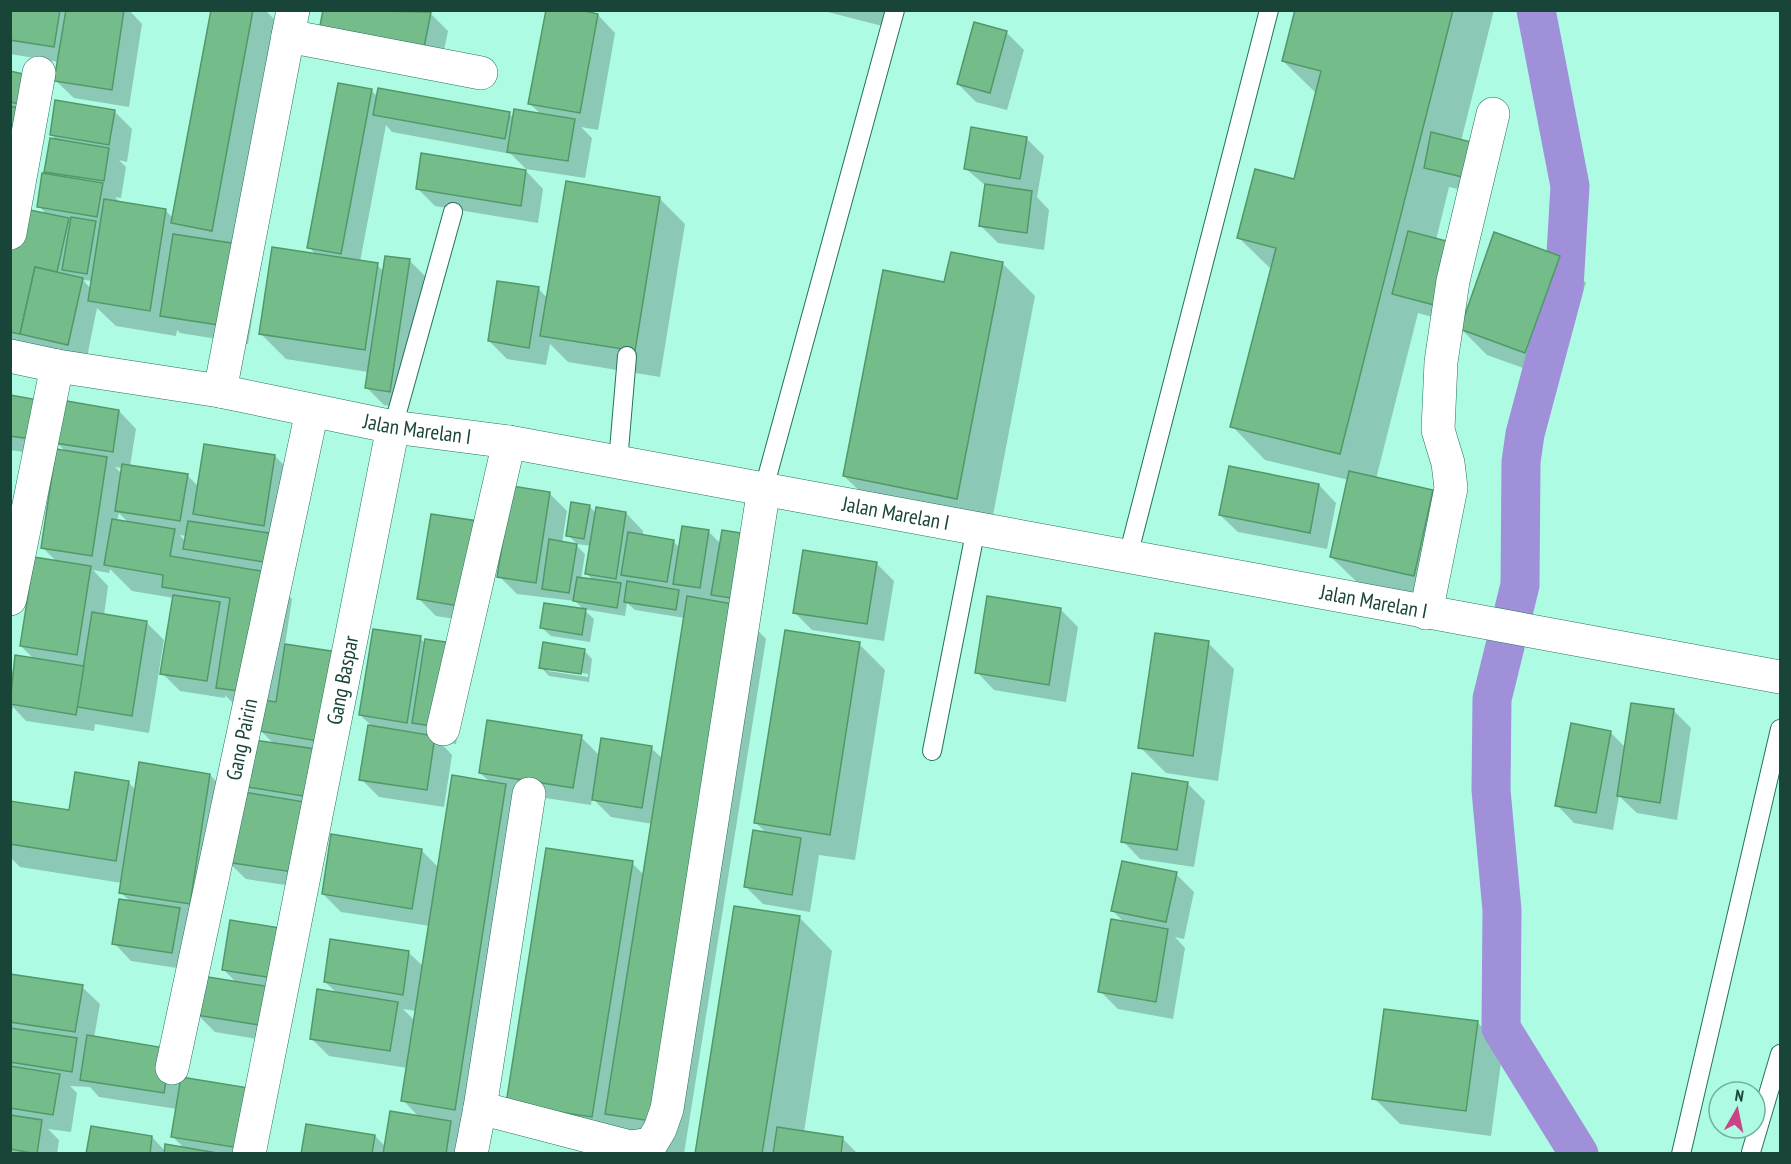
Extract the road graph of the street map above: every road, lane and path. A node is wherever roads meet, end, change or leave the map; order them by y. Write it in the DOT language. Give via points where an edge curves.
graph roads {
  1 [pos="895,10"];
  2 [pos="1269,10"];
  3 [pos="290,23"];
  4 [pos="39,73"];
  5 [pos="482,73"];
  6 [pos="1493,114"];
  7 [pos="453,212"];
  8 [pos="10,233"];
  9 [pos="10,356"];
  10 [pos="627,356"];
  11 [pos="57,366"];
  12 [pos="220,391"];
  13 [pos="312,411"];
  14 [pos="393,426"];
  15 [pos="509,442"];
  16 [pos="618,462"];
  17 [pos="764,488"];
  18 [pos="976,528"];
  19 [pos="1128,556"];
  20 [pos="10,599"];
  21 [pos="1438,615"];
  22 [pos="1780,677"];
  23 [pos="443,729"];
  24 [pos="1780,729"];
  25 [pos="932,751"];
  26 [pos="529,794"];
  27 [pos="1780,1054"];
  28 [pos="172,1068"];
  29 [pos="480,1108"];
  30 [pos="1751,1152"];
  31 [pos="249,1154"];
  32 [pos="471,1154"];
  33 [pos="1681,1154"];
  1 -- 17 [label="lane"];
  2 -- 19 [label="lane"];
  3 -- 5 [label="street"];
  3 -- 12 [label="street"];
  4 -- 8 [label="street"];
  6 -- 21 [label="street" via="1453,281 1441,362 1438,430 1451,488"];
  7 -- 14 [label="lane, Gang Baspar"];
  9 -- 11 [label="street, Jalan Marelan I"];
  10 -- 16 [label="lane"];
  11 -- 12 [label="street, Jalan Marelan I"];
  11 -- 20 [label="street"];
  12 -- 13 [label="street, Jalan Marelan I"];
  13 -- 14 [label="street, Jalan Marelan I"];
  13 -- 28 [label="street, Gang Pairin"];
  14 -- 15 [label="street, Jalan Marelan I"];
  14 -- 31 [label="street, Gang Baspar"];
  15 -- 16 [label="street, Jalan Marelan I"];
  15 -- 23 [label="street"];
  16 -- 17 [label="street, Jalan Marelan I"];
  17 -- 18 [label="street, Jalan Marelan I"];
  17 -- 29 [label="street" via="669,1097 660,1130 651,1144 630,1147"];
  18 -- 19 [label="street, Jalan Marelan I"];
  18 -- 25 [label="lane"];
  19 -- 21 [label="street, Jalan Marelan I"];
  21 -- 22 [label="street, Jalan Marelan I"];
  24 -- 33 [label="lane"];
  26 -- 29 [label="street"];
  27 -- 30 [label="lane"];
  29 -- 32 [label="street"];
}
